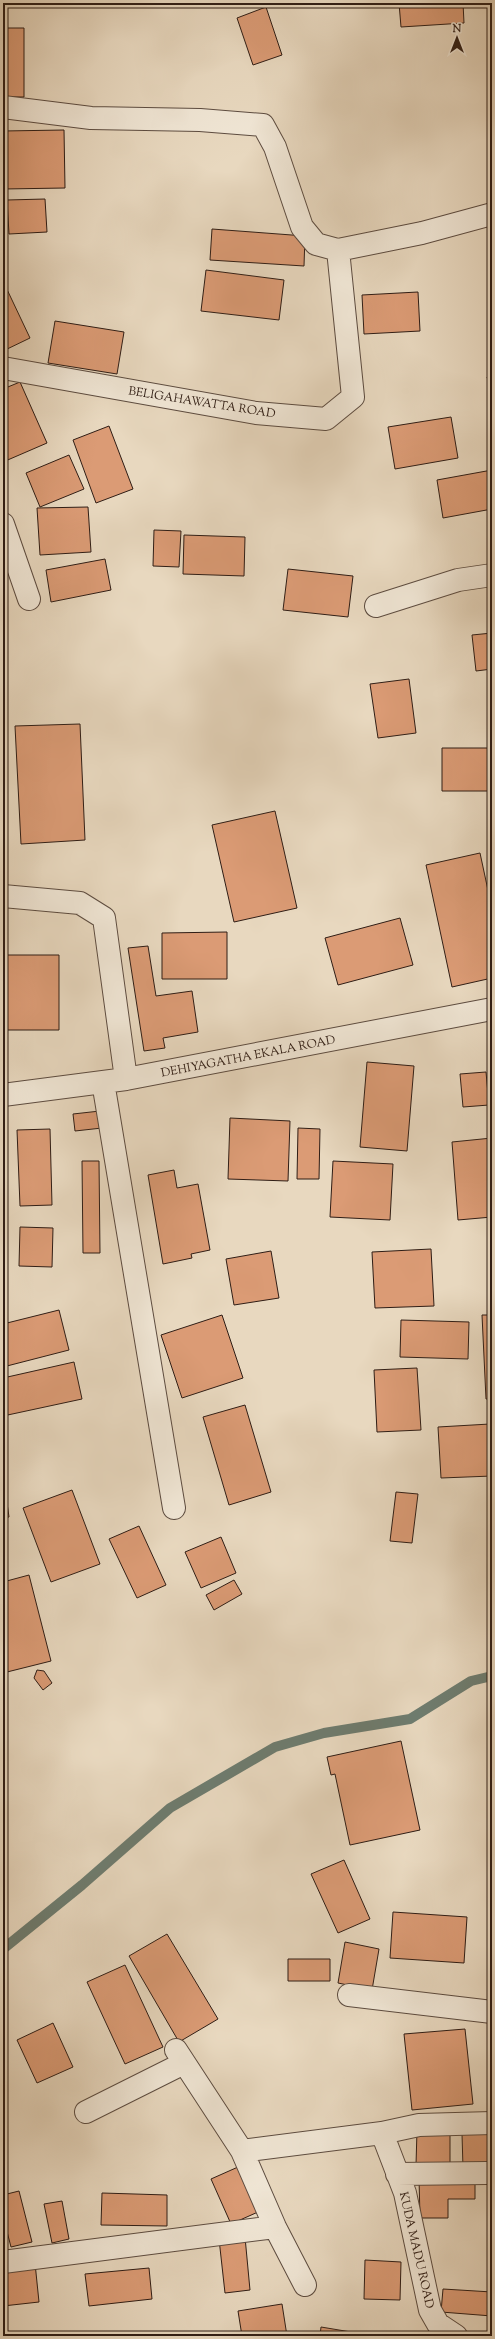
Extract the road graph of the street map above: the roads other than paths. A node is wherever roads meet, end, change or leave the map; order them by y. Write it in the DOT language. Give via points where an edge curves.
graph roads {
  1 [pos="3,108"];
  2 [pos="492,214"];
  3 [pos="338,250"];
  4 [pos="3,368"];
  5 [pos="3,524"];
  6 [pos="492,575"];
  7 [pos="29,599"];
  8 [pos="376,606"];
  9 [pos="3,896"];
  10 [pos="492,1009"];
  11 [pos="126,1079"];
  12 [pos="103,1082"];
  13 [pos="3,1096"];
  14 [pos="174,1508"];
  15 [pos="349,1995"];
  16 [pos="492,2012"];
  17 [pos="86,2112"];
  18 [pos="492,2123"];
  19 [pos="382,2133"];
  20 [pos="242,2151"];
  21 [pos="487,2172"];
  22 [pos="397,2174"];
  23 [pos="275,2228"];
  24 [pos="3,2262"];
  25 [pos="305,2285"];
  26 [pos="456,2336"];
  1 -- 3 [label="street" via="91,118 200,120 263,125 275,147 302,228 316,244"];
  2 -- 3 [label="street" via="422,233"];
  3 -- 4 [label="street, BELIGAHAWATTA ROAD" via="353,397 326,419 256,413"];
  5 -- 7 [label="street"];
  6 -- 8 [label="street" via="458,580"];
  9 -- 11 [label="street" via="80,903 104,918"];
  10 -- 11 [label="street, DEHIYAGATHA EKALA ROAD"];
  11 -- 12 [label="street, DEHIYAGATHA EKALA ROAD"];
  12 -- 13 [label="street, DEHIYAGATHA EKALA ROAD"];
  12 -- 14 [label="street"];
  15 -- 16 [label="street"];
  17 -- 20 [label="street" via="180,2056"];
  18 -- 19 [label="street" via="419,2125"];
  19 -- 20 [label="street"];
  19 -- 22 [label="street, KUDA MADU ROAD"];
  20 -- 23 [label="street"];
  21 -- 22 [label="street"];
  22 -- 26 [label="street, KUDA MADU ROAD" via="405,2193 430,2310 438,2324"];
  23 -- 24 [label="street"];
  23 -- 25 [label="street"];
}
